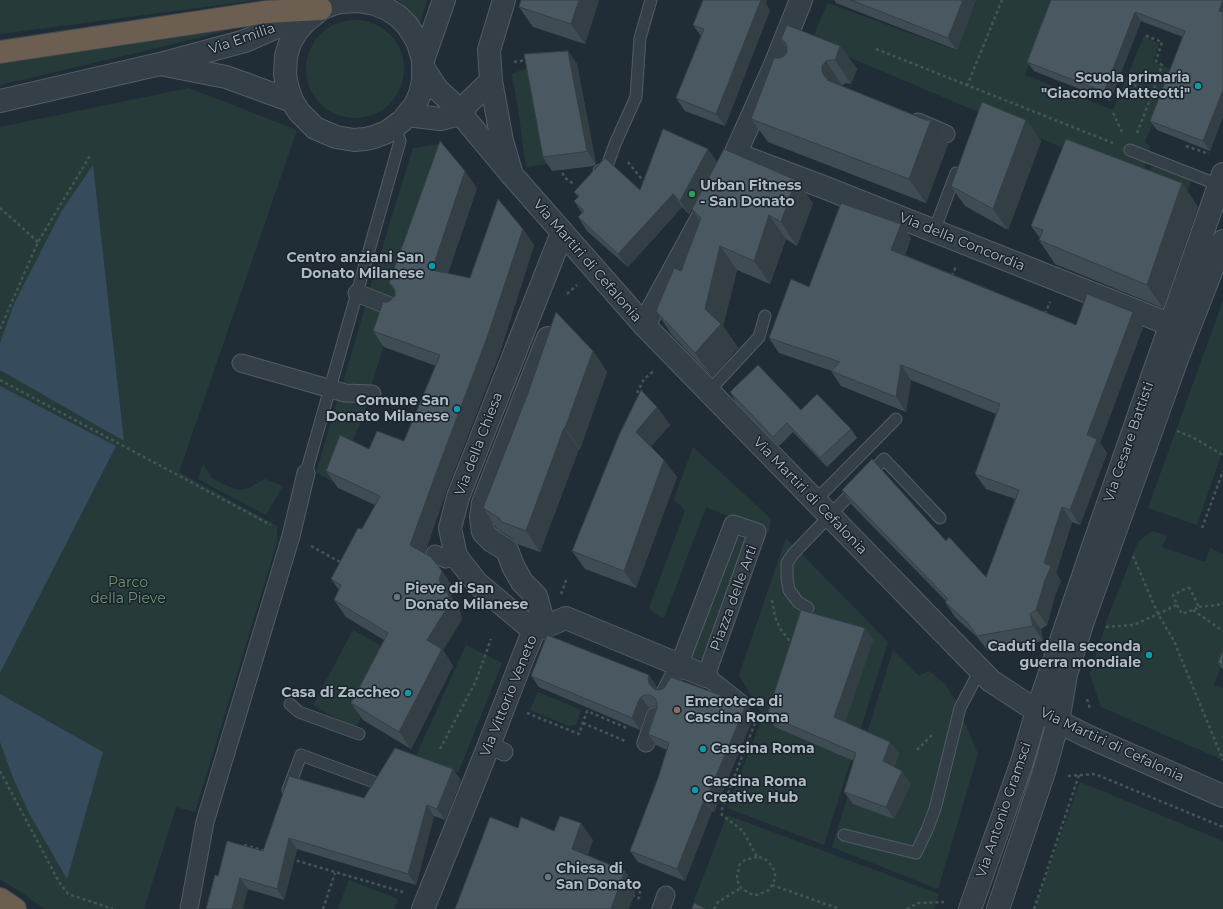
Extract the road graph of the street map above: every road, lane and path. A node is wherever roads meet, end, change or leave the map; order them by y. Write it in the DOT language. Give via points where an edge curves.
graph roads {
  1 [pos="444,0"];
  2 [pos="504,0"];
  3 [pos="652,0"];
  4 [pos="801,0"];
  5 [pos="1002,0"];
  6 [pos="335,4"];
  7 [pos="1144,35"];
  8 [pos="876,50"];
  9 [pos="0,52"];
  10 [pos="530,60"];
  11 [pos="508,63"];
  12 [pos="160,64"];
  13 [pos="423,65"];
  14 [pos="491,81"];
  15 [pos="1128,83"];
  16 [pos="967,86"];
  17 [pos="1153,92"];
  18 [pos="0,101"];
  19 [pos="292,101"];
  20 [pos="460,114"];
  21 [pos="904,116"];
  22 [pos="401,121"];
  23 [pos="946,134"];
  24 [pos="614,144"];
  25 [pos="1186,146"];
  26 [pos="1130,150"];
  27 [pos="1201,151"];
  28 [pos="91,154"];
  29 [pos="736,154"];
  30 [pos="560,164"];
  31 [pos="959,166"];
  32 [pos="595,173"];
  33 [pos="512,175"];
  34 [pos="1221,179"];
  35 [pos="575,185"];
  36 [pos="648,187"];
  37 [pos="0,208"];
  38 [pos="934,231"];
  39 [pos="562,233"];
  40 [pos="1223,240"];
  41 [pos="38,242"];
  42 [pos="956,265"];
  43 [pos="951,280"];
  44 [pos="357,293"];
  45 [pos="397,309"];
  46 [pos="765,316"];
  47 [pos="555,322"];
  48 [pos="644,325"];
  49 [pos="1179,328"];
  50 [pos="0,329"];
  51 [pos="671,354"];
  52 [pos="241,363"];
  53 [pos="0,380"];
  54 [pos="329,389"];
  55 [pos="708,392"];
  56 [pos="637,393"];
  57 [pos="372,394"];
  58 [pos="1157,415"];
  59 [pos="896,419"];
  60 [pos="1223,455"];
  61 [pos="1223,471"];
  62 [pos="306,473"];
  63 [pos="815,501"];
  64 [pos="830,516"];
  65 [pos="940,518"];
  66 [pos="1117,528"];
  67 [pos="1202,528"];
  68 [pos="291,536"];
  69 [pos="342,563"];
  70 [pos="1223,604"];
  71 [pos="1177,605"];
  72 [pos="1199,607"];
  73 [pos="808,608"];
  74 [pos="1193,610"];
  75 [pos="1158,614"];
  76 [pos="1083,621"];
  77 [pos="534,631"];
  78 [pos="1223,631"];
  79 [pos="491,639"];
  80 [pos="679,664"];
  81 [pos="980,670"];
  82 [pos="706,676"];
  83 [pos="666,691"];
  84 [pos="740,703"];
  85 [pos="290,704"];
  86 [pos="526,708"];
  87 [pos="1037,711"];
  88 [pos="655,716"];
  89 [pos="1058,722"];
  90 [pos="583,723"];
  91 [pos="629,729"];
  92 [pos="359,734"];
  93 [pos="638,743"];
  94 [pos="440,749"];
  95 [pos="1223,760"];
  96 [pos="0,771"];
  97 [pos="1079,775"];
  98 [pos="1064,776"];
  99 [pos="374,782"];
  100 [pos="1223,796"];
  101 [pos="284,800"];
  102 [pos="1223,827"];
  103 [pos="844,835"];
  104 [pos="244,845"];
  105 [pos="266,851"];
  106 [pos="286,857"];
  107 [pos="757,857"];
  108 [pos="335,873"];
  109 [pos="772,885"];
  110 [pos="741,888"];
  111 [pos="633,889"];
  112 [pos="640,892"];
  113 [pos="405,893"];
  114 [pos="625,893"];
  115 [pos="0,899"];
  116 [pos="664,901"];
  117 [pos="944,902"];
  118 [pos="15,909"];
  119 [pos="113,909"];
  120 [pos="189,909"];
  121 [pos="323,909"];
  122 [pos="422,909"];
  123 [pos="714,909"];
  124 [pos="840,909"];
  125 [pos="907,909"];
  126 [pos="970,909"];
  127 [pos="998,909"];
  128 [pos="1034,909"];
  1 -- 13 [label="street, Via Emilia"];
  2 -- 14 [label="street" via="489,50"];
  3 -- 24 [label="lane" via="640,38 636,97"];
  4 -- 29 [label="street" via="782,67"];
  5 -- 16 [label="path"];
  6 -- 9 [label="highway"];
  6 -- 12 [label="street, Via Emilia" via="245,41"];
  6 -- 13 [label="street, Via Emilia" via="358,1 375,4 398,16 408,25 418,43"];
  6 -- 19 [label="street, Via Emilia" via="304,22 290,43 285,75"];
  7 -- 17 [label="path" via="1162,42 1156,61 1162,65"];
  8 -- 16 [label="path"];
  10 -- 11 [label="path"];
  12 -- 18 [label="street, Via Emilia"];
  12 -- 19 [label="street, Via Emilia" via="226,77"];
  13 -- 20 [label="street, Via Martiri di Cefalonia" via="437,89"];
  13 -- 22 [label="street, Via Emilia" via="420,94 415,105"];
  14 -- 20 [label="street"];
  14 -- 33 [label="street" via="502,141"];
  15 -- 17 [label="path"];
  16 -- 26 [label="path"];
  17 -- 26 [label="path"];
  19 -- 22 [label="street, Via Emilia" via="315,128 336,137 354,140 374,137"];
  20 -- 22 [label="street" via="440,119"];
  20 -- 33 [label="street, Via Martiri di Cefalonia"];
  21 -- 23 [label="street"];
  22 -- 44 [label="lane" via="400,141"];
  24 -- 32 [label="lane" via="607,166"];
  24 -- 36 [label="path"];
  25 -- 27 [label="path"];
  26 -- 34 [label="lane"];
  28 -- 41 [label="path"];
  29 -- 38 [label="street, Via della Concordia"];
  29 -- 48 [label="street"];
  30 -- 35 [label="path" via="564,177"];
  31 -- 38 [label="lane"];
  33 -- 39 [label="street, Via Martiri di Cefalonia"];
  34 -- 49 [label="street, Via Cesare Battisti"];
  37 -- 41 [label="path"];
  38 -- 49 [label="street, Via della Concordia"];
  39 -- 48 [label="street, Via Martiri di Cefalonia"];
  39 -- 77 [label="street, Via della Chiesa" via="458,497 445,555"];
  40 -- 49 [label="street, Via Cesare Battisti"];
  41 -- 50 [label="path"];
  42 -- 43 [label="path"];
  44 -- 45 [label="street"];
  44 -- 54 [label="lane"];
  46 -- 55 [label="lane" via="759,337"];
  47 -- 77 [label="street" via="483,502 481,517 483,532 507,550 522,582 536,596 541,614"];
  48 -- 51 [label="street, Via Martiri di Cefalonia"];
  49 -- 58 [label="street, Via Cesare Battisti"];
  49 -- 87 [label="street, Via Cesare Battisti" via="1094,544"];
  51 -- 55 [label="street, Via Martiri di Cefalonia"];
  51 -- 56 [label="path" via="644,379"];
  52 -- 54 [label="street"];
  53 -- 68 [label="path"];
  54 -- 57 [label="street" via="352,394"];
  54 -- 62 [label="lane"];
  55 -- 63 [label="street, Via Martiri di Cefalonia"];
  58 -- 60 [label="path" via="1170,429 1192,436"];
  58 -- 66 [label="street, Via Cesare Battisti"];
  59 -- 63 [label="lane"];
  61 -- 67 [label="path"];
  62 -- 68 [label="street"];
  63 -- 64 [label="street, Via Martiri di Cefalonia"];
  64 -- 65 [label="lane" via="884,460"];
  64 -- 73 [label="lane" via="787,563 789,590 798,602"];
  64 -- 81 [label="street, Via Martiri di Cefalonia"];
  66 -- 75 [label="path" via="1126,541"];
  66 -- 76 [label="street, Via Cesare Battisti"];
  68 -- 69 [label="path"];
  68 -- 120 [label="street" via="206,822"];
  70 -- 72 [label="path"];
  71 -- 72 [label="path" via="1173,595 1189,587"];
  71 -- 74 [label="path" via="1182,614"];
  71 -- 75 [label="path"];
  72 -- 74 [label="path"];
  74 -- 78 [label="path"];
  75 -- 76 [label="path" via="1134,625 1106,627"];
  75 -- 95 [label="path" via="1174,640"];
  76 -- 89 [label="street, Via Cesare Battisti" via="1066,674"];
  77 -- 80 [label="street, Via Vittorio Veneto" via="566,618"];
  77 -- 122 [label="street, Via Vittorio Veneto" via="497,748"];
  79 -- 94 [label="path" via="476,681"];
  80 -- 82 [label="street, Via Vittorio Veneto"];
  80 -- 82 [label="street, Piazza delle Arti" via="733,524 757,532"];
  80 -- 83 [label="street"];
  81 -- 87 [label="street, Via Martiri di Cefalonia" via="991,681"];
  81 -- 103 [label="lane" via="960,708 935,809 916,853"];
  82 -- 84 [label="street"];
  84 -- 107 [label="path" via="759,715 722,809 722,815 743,831"];
  85 -- 92 [label="lane" via="300,712"];
  86 -- 90 [label="path" via="525,713 579,734"];
  87 -- 89 [label="street, Via Martiri di Cefalonia"];
  87 -- 126 [label="street, Via Antonio Gramsci" via="1022,762"];
  88 -- 93 [label="street"];
  89 -- 100 [label="street, Via Martiri di Cefalonia"];
  89 -- 127 [label="street, Via Antonio Gramsci"];
  90 -- 91 [label="path" via="587,711"];
  90 -- 93 [label="path"];
  96 -- 119 [label="path" via="59,882 68,894"];
  97 -- 98 [label="path"];
  97 -- 102 [label="path" via="1095,774"];
  97 -- 128 [label="path"];
  99 -- 101 [label="lane" via="301,755"];
  104 -- 105 [label="path"];
  106 -- 108 [label="path"];
  107 -- 109 [label="path" via="769,862 775,872"];
  107 -- 110 [label="path" via="740,864 737,876"];
  108 -- 113 [label="path"];
  108 -- 121 [label="path"];
  109 -- 110 [label="path" via="769,890 758,895"];
  109 -- 124 [label="path"];
  110 -- 123 [label="path" via="718,902"];
  111 -- 112 [label="path"];
  112 -- 114 [label="path" via="639,898"];
  112 -- 116 [label="path"];
  115 -- 118 [label="highway"];
  117 -- 125 [label="path" via="918,903"];
}
